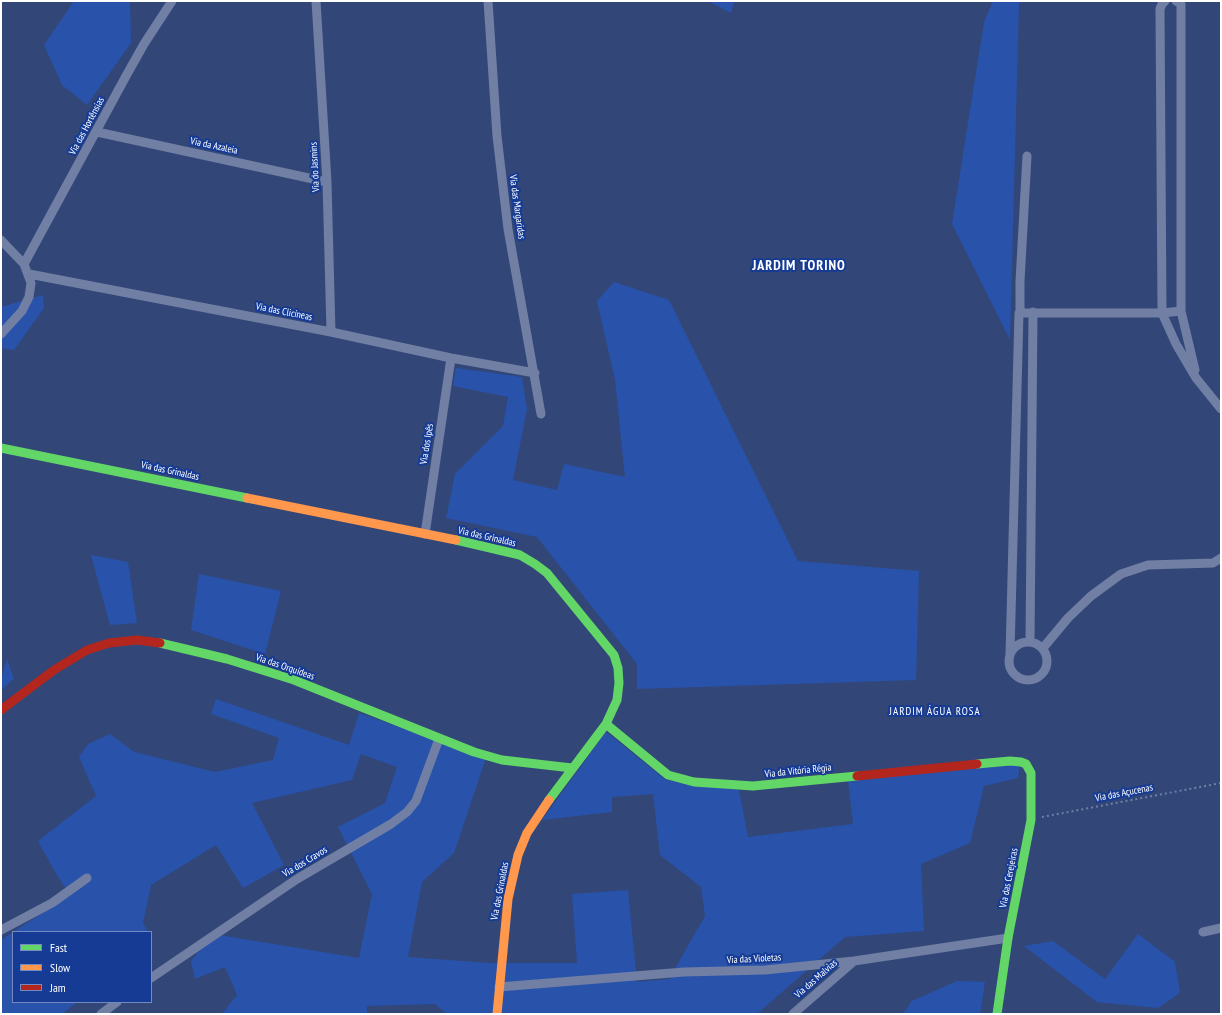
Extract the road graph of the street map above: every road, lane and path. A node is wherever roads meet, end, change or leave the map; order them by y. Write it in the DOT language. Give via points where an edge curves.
graph roads {
  1 [pos="172,1"];
  2 [pos="316,1"];
  3 [pos="488,1"];
  4 [pos="1165,1"];
  5 [pos="1176,1"];
  6 [pos="97,132"];
  7 [pos="1027,156"];
  8 [pos="327,182"];
  9 [pos="1,240"];
  10 [pos="24,264"];
  11 [pos="29,274"];
  12 [pos="1020,311"];
  13 [pos="1033,312"];
  14 [pos="1181,312"];
  15 [pos="1162,313"];
  16 [pos="330,332"];
  17 [pos="1,334"];
  18 [pos="451,358"];
  19 [pos="535,373"];
  20 [pos="1196,378"];
  21 [pos="1221,409"];
  22 [pos="540,414"];
  23 [pos="1,448"];
  24 [pos="425,534"];
  25 [pos="1221,558"];
  26 [pos="1030,642"];
  27 [pos="1043,648"];
  28 [pos="1010,653"];
  29 [pos="1,710"];
  30 [pos="606,724"];
  31 [pos="439,739"];
  32 [pos="1010,761"];
  33 [pos="572,768"];
  34 [pos="1221,783"];
  35 [pos="1031,820"];
  36 [pos="88,878"];
  37 [pos="1221,928"];
  38 [pos="1,930"];
  39 [pos="1203,932"];
  40 [pos="1008,938"];
  41 [pos="854,961"];
  42 [pos="152,977"];
  43 [pos="499,987"];
  44 [pos="117,1003"];
  45 [pos="101,1014"];
  46 [pos="498,1014"];
  47 [pos="793,1014"];
  48 [pos="997,1014"];
  1 -- 6 [label="street, Via das Hortênsias" via="144,44"];
  2 -- 8 [label="street, Via do Jasmins"];
  3 -- 19 [label="street, Via das Margaridas" via="499,159 508,229"];
  4 -- 15 [label="street" via="1160,9"];
  5 -- 14 [label="street" via="1181,4"];
  6 -- 8 [label="street, Via da Azaleia"];
  6 -- 10 [label="street, Via das Hortênsias"];
  7 -- 12 [label="street"];
  8 -- 16 [label="street, Via do Jasmins"];
  9 -- 10 [label="street"];
  10 -- 11 [label="street"];
  11 -- 16 [label="street, Via das Clicíneas"];
  11 -- 17 [label="street" via="29,297 22,311"];
  12 -- 13 [label="street"];
  12 -- 28 [label="street"];
  13 -- 15 [label="street"];
  13 -- 26 [label="street"];
  14 -- 15 [label="street"];
  14 -- 20 [label="street"];
  15 -- 20 [label="street"];
  16 -- 18 [label="street, Via das Clicíneas"];
  18 -- 19 [label="street, Via das Clicíneas"];
  18 -- 24 [label="street, Via dos Ipês"];
  19 -- 22 [label="street, Via das Margaridas"];
  20 -- 21 [label="street"];
  23 -- 24 [label="street, Via das Grinaldas"];
  24 -- 30 [label="street, Via das Grinaldas" via="520,555 547,573 614,655 620,683 617,700"];
  25 -- 27 [label="street" via="1213,562 1148,565 1121,574 1091,596"];
  26 -- 27 [label="street"];
  26 -- 28 [label="street" via="1017,645"];
  27 -- 28 [label="street" via="1048,660 1045,672 1035,680 1021,680 1011,672 1008,659"];
  29 -- 31 [label="street, Via das Orquídeas" via="54,670 87,650 108,643 137,640 220,657 294,680"];
  30 -- 32 [label="street, Via da Vitória Régia" via="668,775 694,782 753,786"];
  30 -- 33 [label="street, Via das Grinaldas" via="590,748"];
  31 -- 33 [label="street, Via das Orquídeas" via="502,760"];
  31 -- 42 [label="street, Via dos Cravos" via="416,801 407,812 297,879"];
  32 -- 35 [label="street, Via das Cerejeiras" via="1021,762 1030,768"];
  33 -- 43 [label="street, Via das Grinaldas" via="541,810 518,855 508,899"];
  34 -- 35 [label="path, Via das Açucenas"];
  35 -- 40 [label="street, Via das Cerejeiras"];
  36 -- 38 [label="street" via="52,903"];
  37 -- 39 [label="street"];
  40 -- 41 [label="street, Via das Violetas"];
  40 -- 48 [label="street, Via das Cerejeiras"];
  41 -- 43 [label="street, Via das Violetas" via="765,970 684,972"];
  41 -- 47 [label="street, Via das Malvias"];
  43 -- 46 [label="street, Via das Grinaldas"];
  44 -- 45 [label="street"];
}
